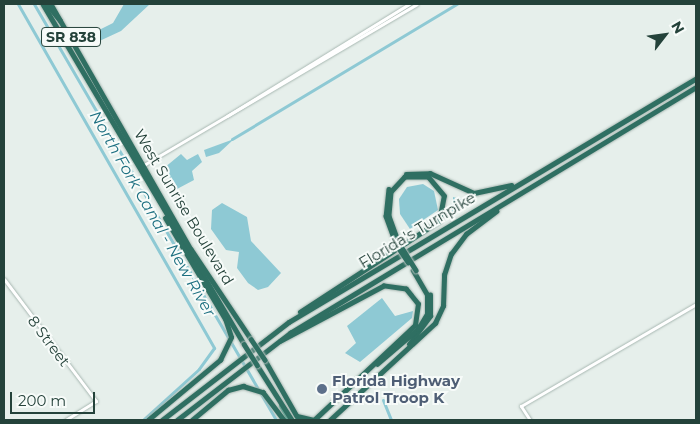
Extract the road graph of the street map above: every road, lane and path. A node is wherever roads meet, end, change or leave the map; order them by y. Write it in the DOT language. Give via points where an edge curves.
graph roads {
  1 [pos="43,4"];
  2 [pos="49,4"];
  3 [pos="409,4"];
  4 [pos="417,4"];
  5 [pos="55,24"];
  6 [pos="77,47"];
  7 [pos="696,78"];
  8 [pos="87,79"];
  9 [pos="696,87"];
  10 [pos="103,94"];
  11 [pos="226,116"];
  12 [pos="142,166"];
  13 [pos="522,181"];
  14 [pos="512,198"];
  15 [pos="163,211"];
  16 [pos="398,244"];
  17 [pos="414,270"];
  18 [pos="4,279"];
  19 [pos="696,304"];
  20 [pos="289,322"];
  21 [pos="278,341"];
  22 [pos="400,355"];
  23 [pos="373,367"];
  24 [pos="327,412"];
  25 [pos="298,418"];
  26 [pos="65,420"];
  27 [pos="148,420"];
  28 [pos="162,420"];
  29 [pos="177,420"];
  30 [pos="192,420"];
  31 [pos="284,420"];
  32 [pos="290,420"];
  33 [pos="322,420"];
  34 [pos="330,420"];
  35 [pos="530,420"];
  1 -- 5 [label="highway, West Sunrise Boulevard / SR 838"];
  2 -- 6 [label="highway, West Sunrise Boulevard / SR 838"];
  3 -- 11 [label="street"];
  4 -- 11 [label="street"];
  5 -- 6 [label="highway"];
  5 -- 8 [label="highway, West Sunrise Boulevard / SR 838"];
  6 -- 10 [label="highway, West Sunrise Boulevard / SR 838"];
  7 -- 13 [label="highway, Florida's Turnpike"];
  8 -- 10 [label="highway"];
  8 -- 12 [label="highway, West Sunrise Boulevard / SR 838"];
  9 -- 14 [label="highway, Florida's Turnpike"];
  10 -- 12 [label="highway, West Sunrise Boulevard / SR 838"];
  11 -- 12 [label="street"];
  12 -- 15 [label="highway, West Sunrise Boulevard / SR 838"];
  12 -- 25 [label="highway, West Sunrise Boulevard / SR 838, bridge"];
  13 -- 16 [label="highway" via="474,193 430,173 404,174 392,184 386,202 387,224"];
  13 -- 20 [label="highway, Florida's Turnpike"];
  14 -- 21 [label="highway, Florida's Turnpike"];
  14 -- 22 [label="highway" via="458,242 445,267 441,312"];
  15 -- 27 [label="highway" via="229,330 226,352"];
  15 -- 32 [label="highway, West Sunrise Boulevard / SR 838, bridge"];
  16 -- 17 [label="highway, bridge"];
  16 -- 20 [label="highway" via="389,216 391,192 405,177 428,177 444,196 439,221"];
  17 -- 22 [label="highway" via="429,293 432,311 426,324"];
  17 -- 23 [label="highway" via="427,295 428,314 418,329"];
  18 -- 26 [label="street, 8 Street" via="96,401"];
  19 -- 35 [label="street" via="521,406"];
  20 -- 28 [label="highway, Florida's Turnpike" via="245,352"];
  21 -- 23 [label="highway" via="379,288 400,286 417,300 417,321"];
  21 -- 29 [label="highway, Florida's Turnpike"];
  22 -- 34 [label="highway"];
  23 -- 24 [label="highway"];
  24 -- 25 [label="highway" via="314,420"];
  24 -- 33 [label="highway"];
  30 -- 31 [label="highway" via="228,390 243,386 257,388 272,400"];
}
